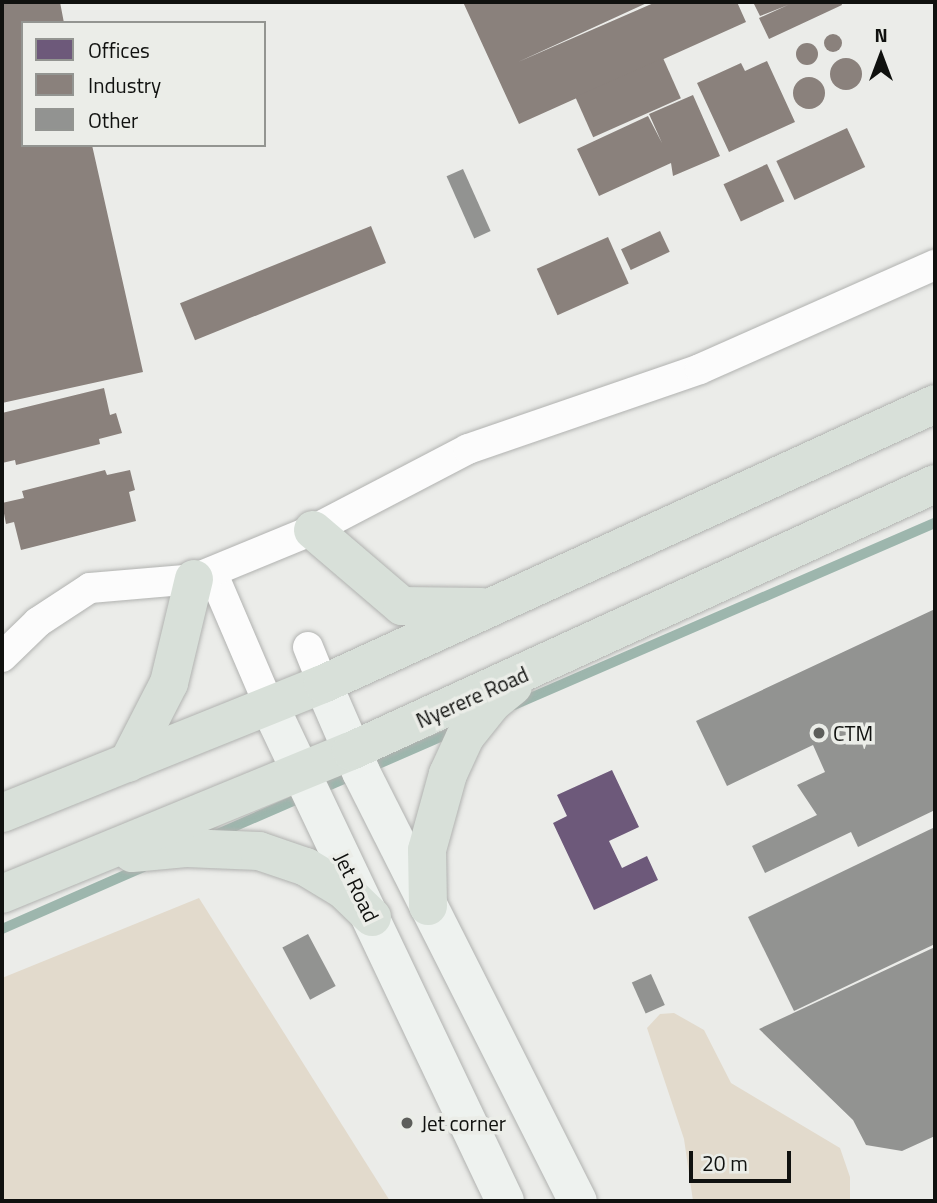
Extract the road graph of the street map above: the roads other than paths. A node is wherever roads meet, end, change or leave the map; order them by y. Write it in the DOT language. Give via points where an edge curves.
graph roads {
  1 [pos="935,265"];
  2 [pos="935,404"];
  3 [pos="935,484"];
  4 [pos="313,530"];
  5 [pos="203,576"];
  6 [pos="494,607"];
  7 [pos="308,647"];
  8 [pos="2,657"];
  9 [pos="546,663"];
  10 [pos="323,684"];
  11 [pos="270,707"];
  12 [pos="351,751"];
  13 [pos="128,763"];
  14 [pos="300,770"];
  15 [pos="2,813"];
  16 [pos="83,861"];
  17 [pos="2,894"];
  18 [pos="428,905"];
  19 [pos="372,917"];
  20 [pos="505,1201"];
  21 [pos="578,1201"];
  1 -- 4 [label="street" via="700,369 468,449"];
  2 -- 6 [label="highway"];
  3 -- 9 [label="highway, Nyerere Road"];
  4 -- 5 [label="street"];
  4 -- 6 [label="highway" via="402,606"];
  5 -- 8 [label="street" via="90,588 38,622"];
  5 -- 11 [label="street, Jet Road"];
  5 -- 13 [label="highway" via="169,683"];
  6 -- 10 [label="highway"];
  7 -- 10 [label="street"];
  9 -- 12 [label="highway, Nyerere Road"];
  9 -- 18 [label="highway" via="492,703 466,737 433,815 425,873"];
  10 -- 11 [label="highway"];
  10 -- 12 [label="main road"];
  11 -- 13 [label="highway"];
  11 -- 14 [label="main road, Jet Road"];
  12 -- 14 [label="highway, Nyerere Road"];
  12 -- 18 [label="main road"];
  13 -- 15 [label="highway"];
  14 -- 16 [label="highway, Nyerere Road"];
  14 -- 19 [label="main road, Jet Road"];
  16 -- 17 [label="highway, Nyerere Road"];
  16 -- 19 [label="highway" via="165,849 258,851 306,867 344,890"];
  18 -- 21 [label="main road"];
  19 -- 20 [label="main road, Jet Road"];
}
